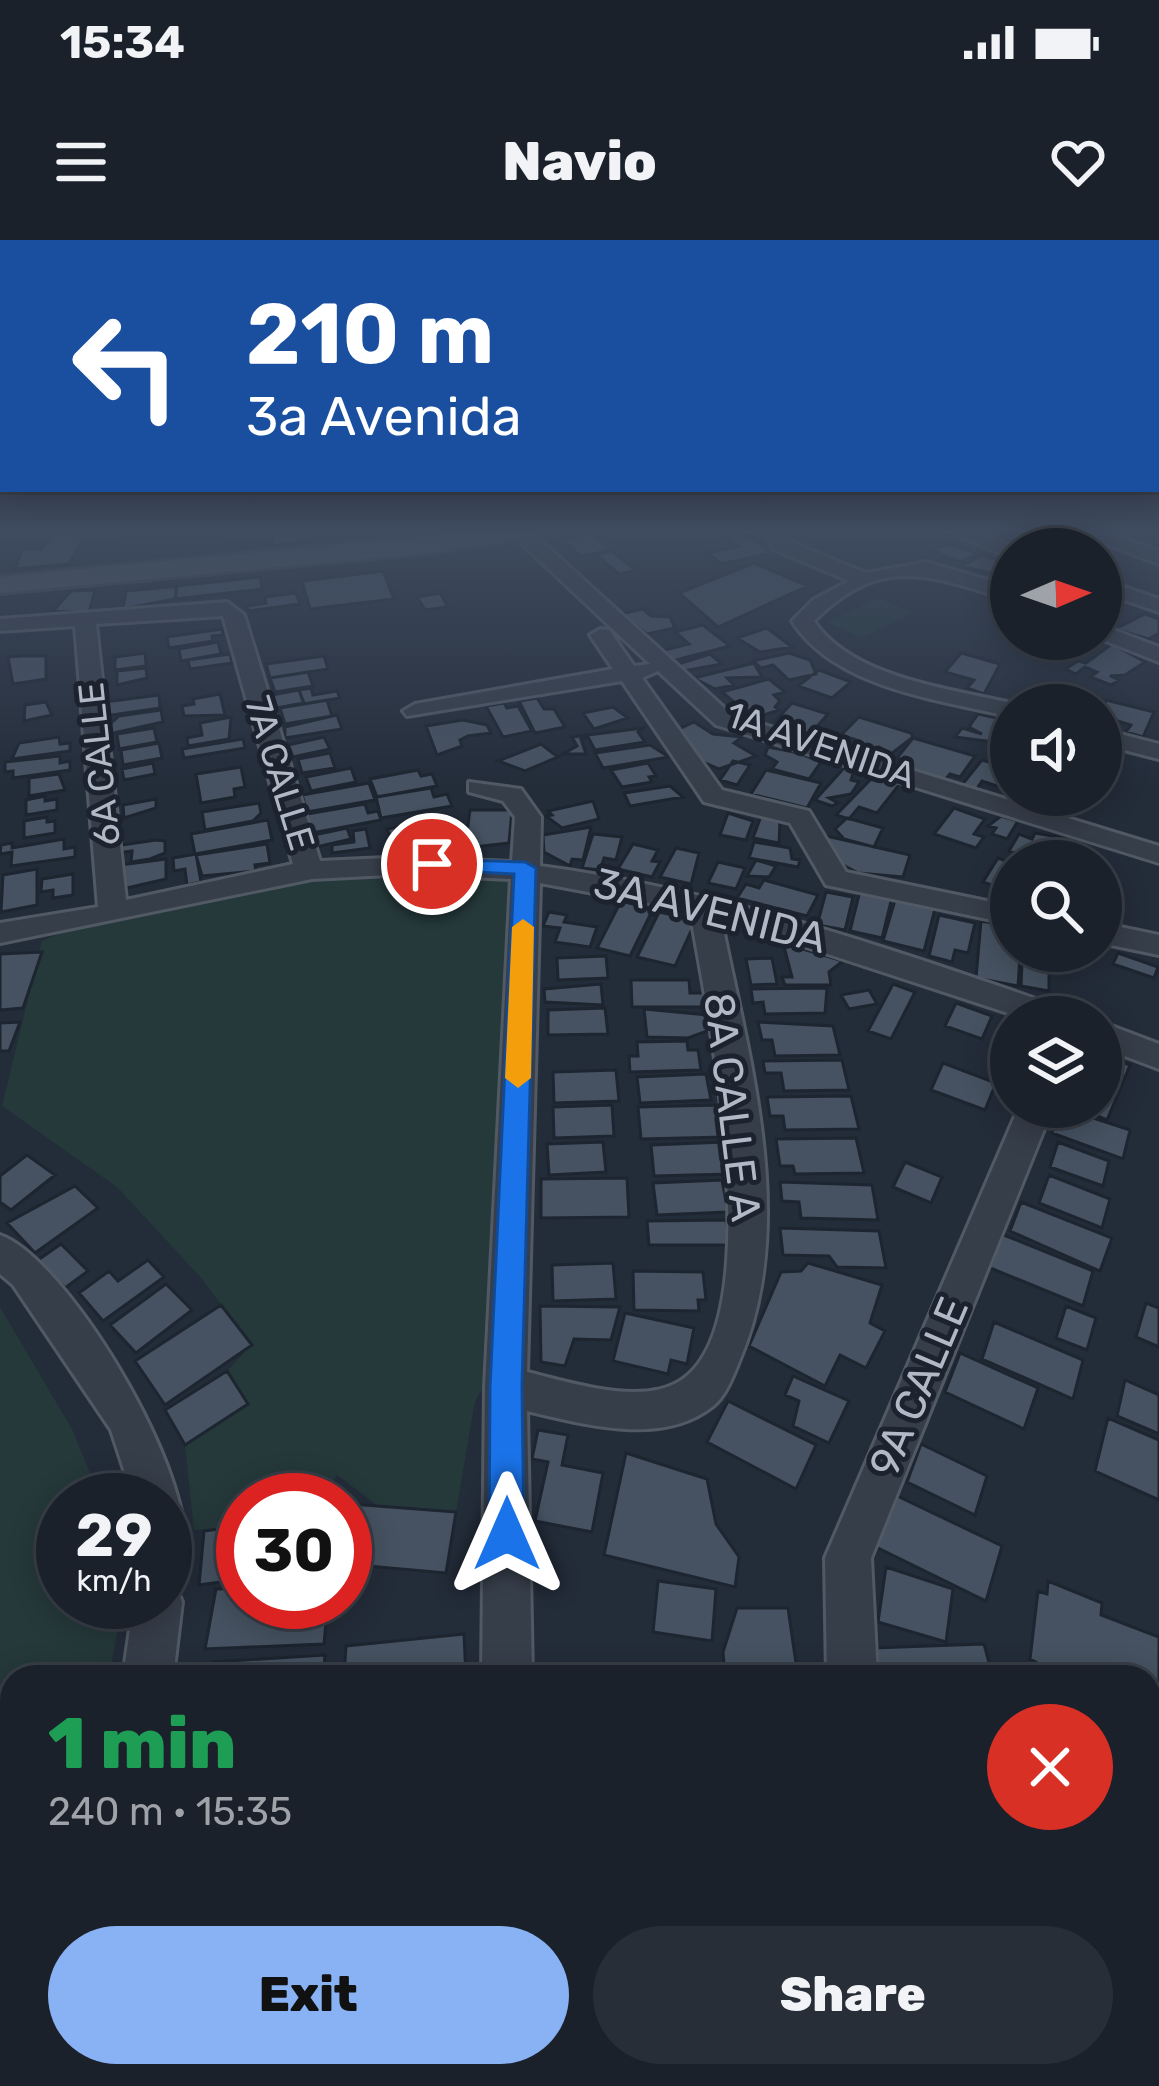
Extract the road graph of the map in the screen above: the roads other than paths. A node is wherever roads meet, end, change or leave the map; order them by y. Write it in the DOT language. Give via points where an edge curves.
graph roads {
  1 [pos="111,616"];
  2 [pos="233,616"];
  3 [pos="586,616"];
  4 [pos="604,616"];
  5 [pos="809,616"];
  6 [pos="85,618"];
  7 [pos="0,625"];
  8 [pos="619,640"];
  9 [pos="1122,640"];
  10 [pos="1159,655"];
  11 [pos="661,667"];
  12 [pos="630,673"];
  13 [pos="990,704"];
  14 [pos="415,711"];
  15 [pos="713,711"];
  16 [pos="662,721"];
  17 [pos="1122,742"];
  18 [pos="1159,752"];
  19 [pos="478,787"];
  20 [pos="1159,855"];
  21 [pos="525,868"];
  22 [pos="309,870"];
  23 [pos="704,903"];
  24 [pos="113,911"];
  25 [pos="990,911"];
  26 [pos="0,933"];
  27 [pos="1122,937"];
  28 [pos="1159,945"];
  29 [pos="994,996"];
  30 [pos="1122,1042"];
  31 [pos="1159,1057"];
  32 [pos="1027,1128"];
  33 [pos="0,1251"];
  34 [pos="506,1387"];
  35 [pos="148,1473"];
  36 [pos="154,1629"];
  37 [pos="150,1665"];
  38 [pos="507,1665"];
  39 [pos="852,1665"];
  1 -- 6 [label="street, 7A CALLE"];
  2 -- 22 [label="street, 7A CALLE"];
  3 -- 8 [label="street"];
  4 -- 8 [label="street, 1A AVENIDA"];
  5 -- 13 [label="street" via="805,629 854,665"];
  6 -- 7 [label="street"];
  6 -- 24 [label="street, 6A CALLE"];
  8 -- 11 [label="street, 1A AVENIDA"];
  8 -- 12 [label="street"];
  9 -- 10 [label="street"];
  11 -- 12 [label="street"];
  11 -- 15 [label="street, 1A AVENIDA"];
  12 -- 14 [label="street"];
  12 -- 16 [label="street"];
  15 -- 16 [label="street"];
  15 -- 20 [label="street, 1A AVENIDA"];
  16 -- 25 [label="street" via="713,796 800,817 836,879"];
  17 -- 18 [label="street"];
  19 -- 21 [label="street" via="521,803 528,817"];
  21 -- 22 [label="street, 3A AVENIDA"];
  21 -- 23 [label="street, 3A AVENIDA"];
  21 -- 34 [label="street"];
  22 -- 24 [label="street, 3A AVENIDA"];
  23 -- 29 [label="street, 3A AVENIDA"];
  23 -- 34 [label="street, 8A CALLE A" via="736,1094 749,1239 732,1340 698,1393 652,1409"];
  24 -- 26 [label="street, 3A AVENIDA"];
  27 -- 28 [label="street"];
  30 -- 31 [label="street"];
  32 -- 39 [label="street, 9A CALLE" via="848,1558"];
  33 -- 35 [label="street" via="27,1273 129,1420"];
  34 -- 38 [label="street"];
  36 -- 37 [label="street"];
}
